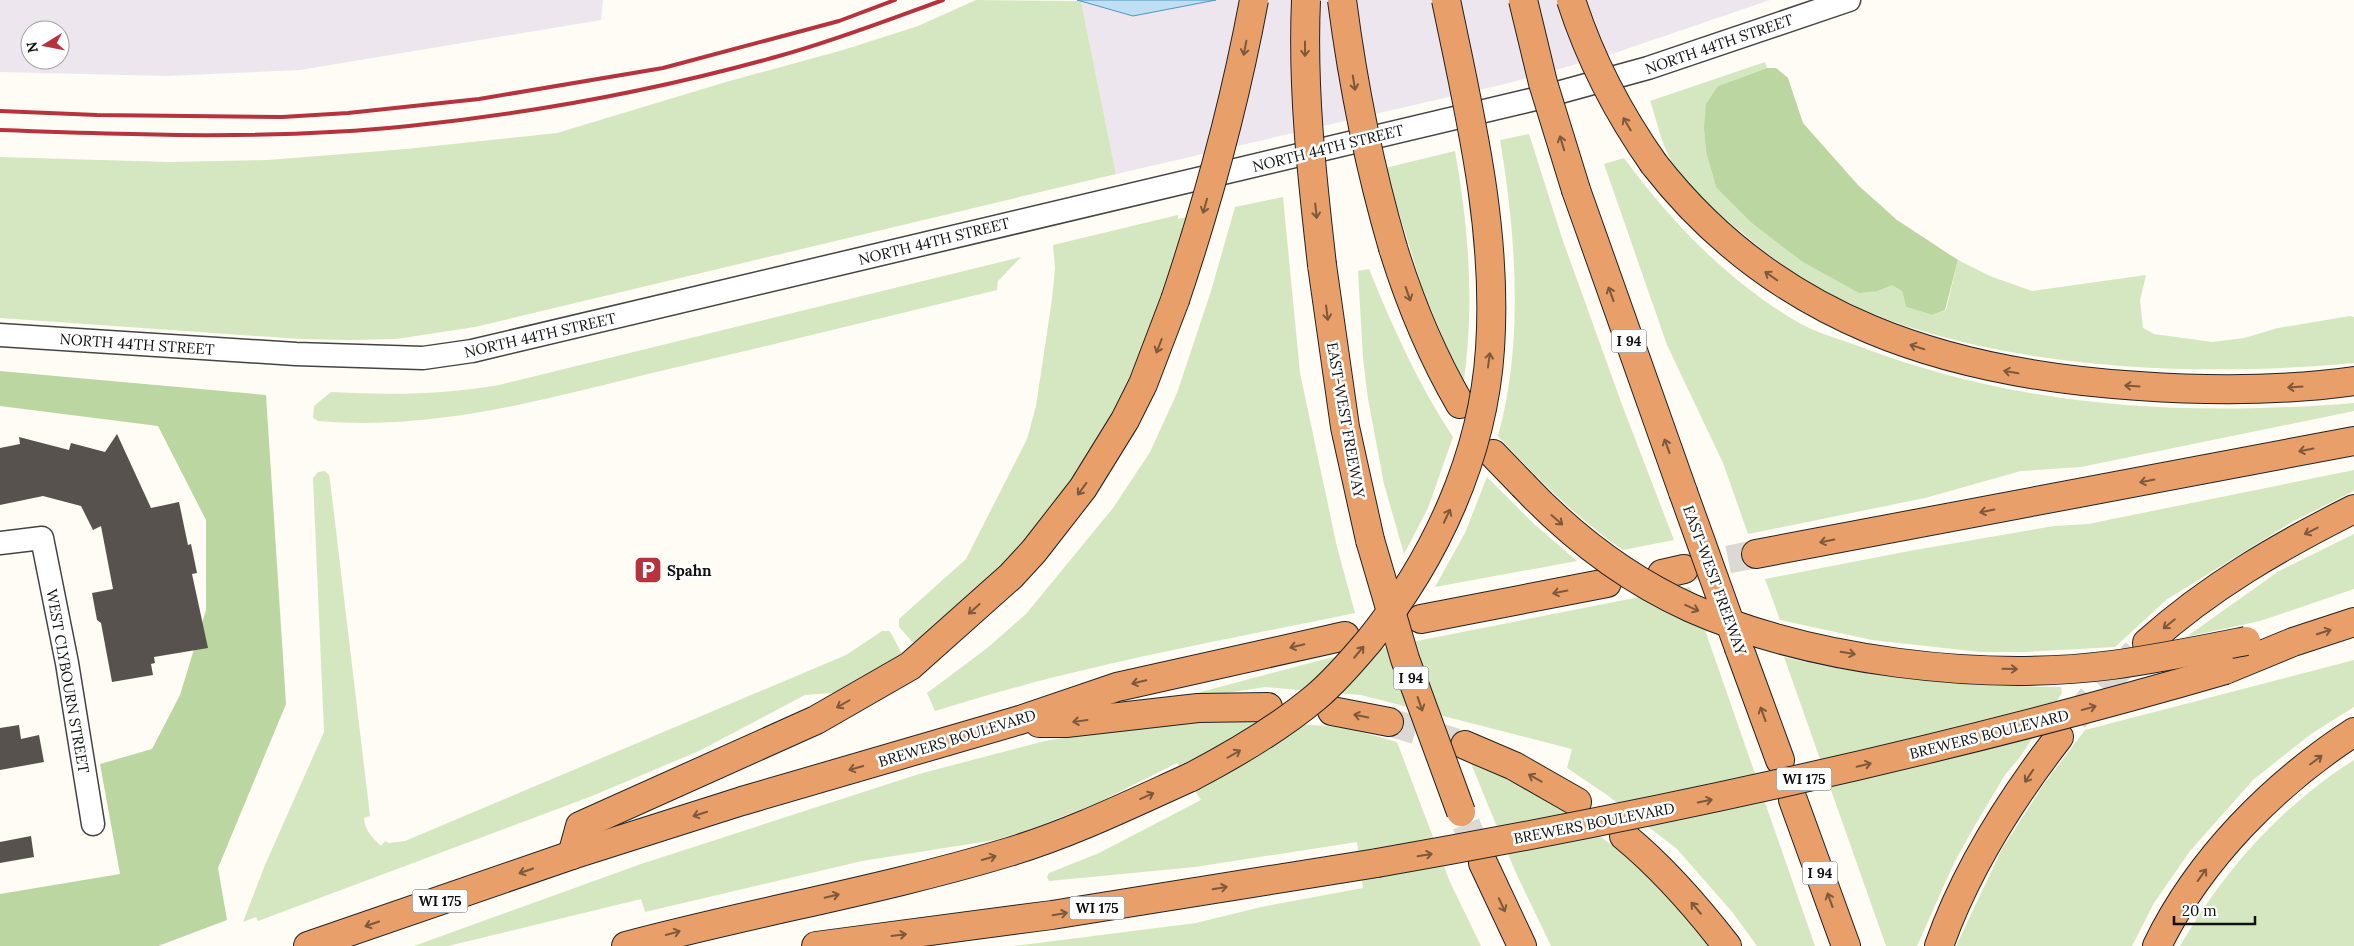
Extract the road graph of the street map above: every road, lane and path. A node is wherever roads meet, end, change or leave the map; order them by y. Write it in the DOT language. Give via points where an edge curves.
graph roads {
  1 [pos="1254,0"];
  2 [pos="1306,0"];
  3 [pos="1342,0"];
  4 [pos="1446,0"];
  5 [pos="1523,0"];
  6 [pos="1571,0"];
  7 [pos="1849,0"];
  8 [pos="0,335"];
  9 [pos="2354,381"];
  10 [pos="1460,404"];
  11 [pos="2354,441"];
  12 [pos="1493,454"];
  13 [pos="2354,509"];
  14 [pos="0,543"];
  15 [pos="1756,554"];
  16 [pos="1607,583"];
  17 [pos="1421,619"];
  18 [pos="2354,622"];
  19 [pos="1345,636"];
  20 [pos="2293,642"];
  21 [pos="2147,643"];
  22 [pos="1268,707"];
  23 [pos="1332,711"];
  24 [pos="1020,720"];
  25 [pos="1390,722"];
  26 [pos="2354,732"];
  27 [pos="2059,737"];
  28 [pos="1464,745"];
  29 [pos="1780,760"];
  30 [pos="1793,800"];
  31 [pos="1578,802"];
  32 [pos="1464,818"];
  33 [pos="93,824"];
  34 [pos="1624,836"];
  35 [pos="572,855"];
  36 [pos="1483,863"];
  37 [pos="1940,942"];
  38 [pos="308,946"];
  39 [pos="626,946"];
  40 [pos="816,946"];
  41 [pos="1522,946"];
  42 [pos="1727,946"];
  43 [pos="1846,946"];
  44 [pos="2157,946"];
  1 -- 35 [label="highway, one-way, bridge" via="1219,157 1175,300 1143,384 1104,456 1059,520 1011,576 910,666 816,720 580,826"];
  2 -- 32 [label="highway, EAST-WEST FREEWAY / I 94, one-way, bridge" via="1305,67 1309,133 1322,265 1345,427 1370,540 1404,659"];
  3 -- 10 [label="highway, one-way, bridge" via="1363,133 1393,248 1425,337"];
  39 -- 4 [label="highway, one-way, bridge" via="964,865 1054,837 1232,756 1318,696 1356,656 1416,576 1448,515 1469,460 1482,406 1490,350 1487,222 1480,170"];
  29 -- 5 [label="highway, EAST-WEST FREEWAY / I 94, one-way, bridge" via="1602,269 1544,83"];
  9 -- 6 [label="highway, one-way, bridge" via="2221,389 2112,385 2008,371 1920,348 1834,314 1762,269 1700,217 1674,190 1630,130 1610,94 1590,53"];
  7 -- 8 [label="street, NORTH 44TH STREET" via="1648,68 1534,99 472,351 423,358 296,354"];
  11 -- 15 [label="highway, one-way"];
  12 -- 20 [label="highway, one-way, bridge" via="1552,516 1583,542 1652,588 1726,622 1804,644 1929,665 2017,670 2110,665 2246,641"];
  13 -- 21 [label="highway, one-way" via="2227,580"];
  14 -- 33 [label="street, WEST CLYBOURN STREET" via="42,538 67,663"];
  16 -- 17 [label="highway, one-way"];
  20 -- 18 [label="highway, BREWERS BOULEVARD / WI 175, one-way"];
  19 -- 24 [label="highway, BREWERS BOULEVARD / WI 175, one-way" via="1117,687"];
  40 -- 20 [label="highway, BREWERS BOULEVARD / WI 175, one-way, bridge" via="1052,915 1377,863 1587,825 1776,785 2037,722 2225,670"];
  22 -- 24 [label="highway, one-way" via="1198,708 1044,724"];
  25 -- 23 [label="highway, one-way"];
  24 -- 35 [label="highway, BREWERS BOULEVARD / WI 175, one-way" via="742,801"];
  44 -- 26 [label="highway, one-way" via="2218,852 2278,791"];
  27 -- 37 [label="highway, one-way" via="2009,807 1963,891"];
  31 -- 28 [label="highway, one-way" via="1514,766"];
  43 -- 30 [label="highway, I 94, one-way"];
  42 -- 34 [label="highway, one-way" via="1677,886"];
  35 -- 38 [label="highway, WI 175, one-way"];
  36 -- 41 [label="highway, one-way"];
}
